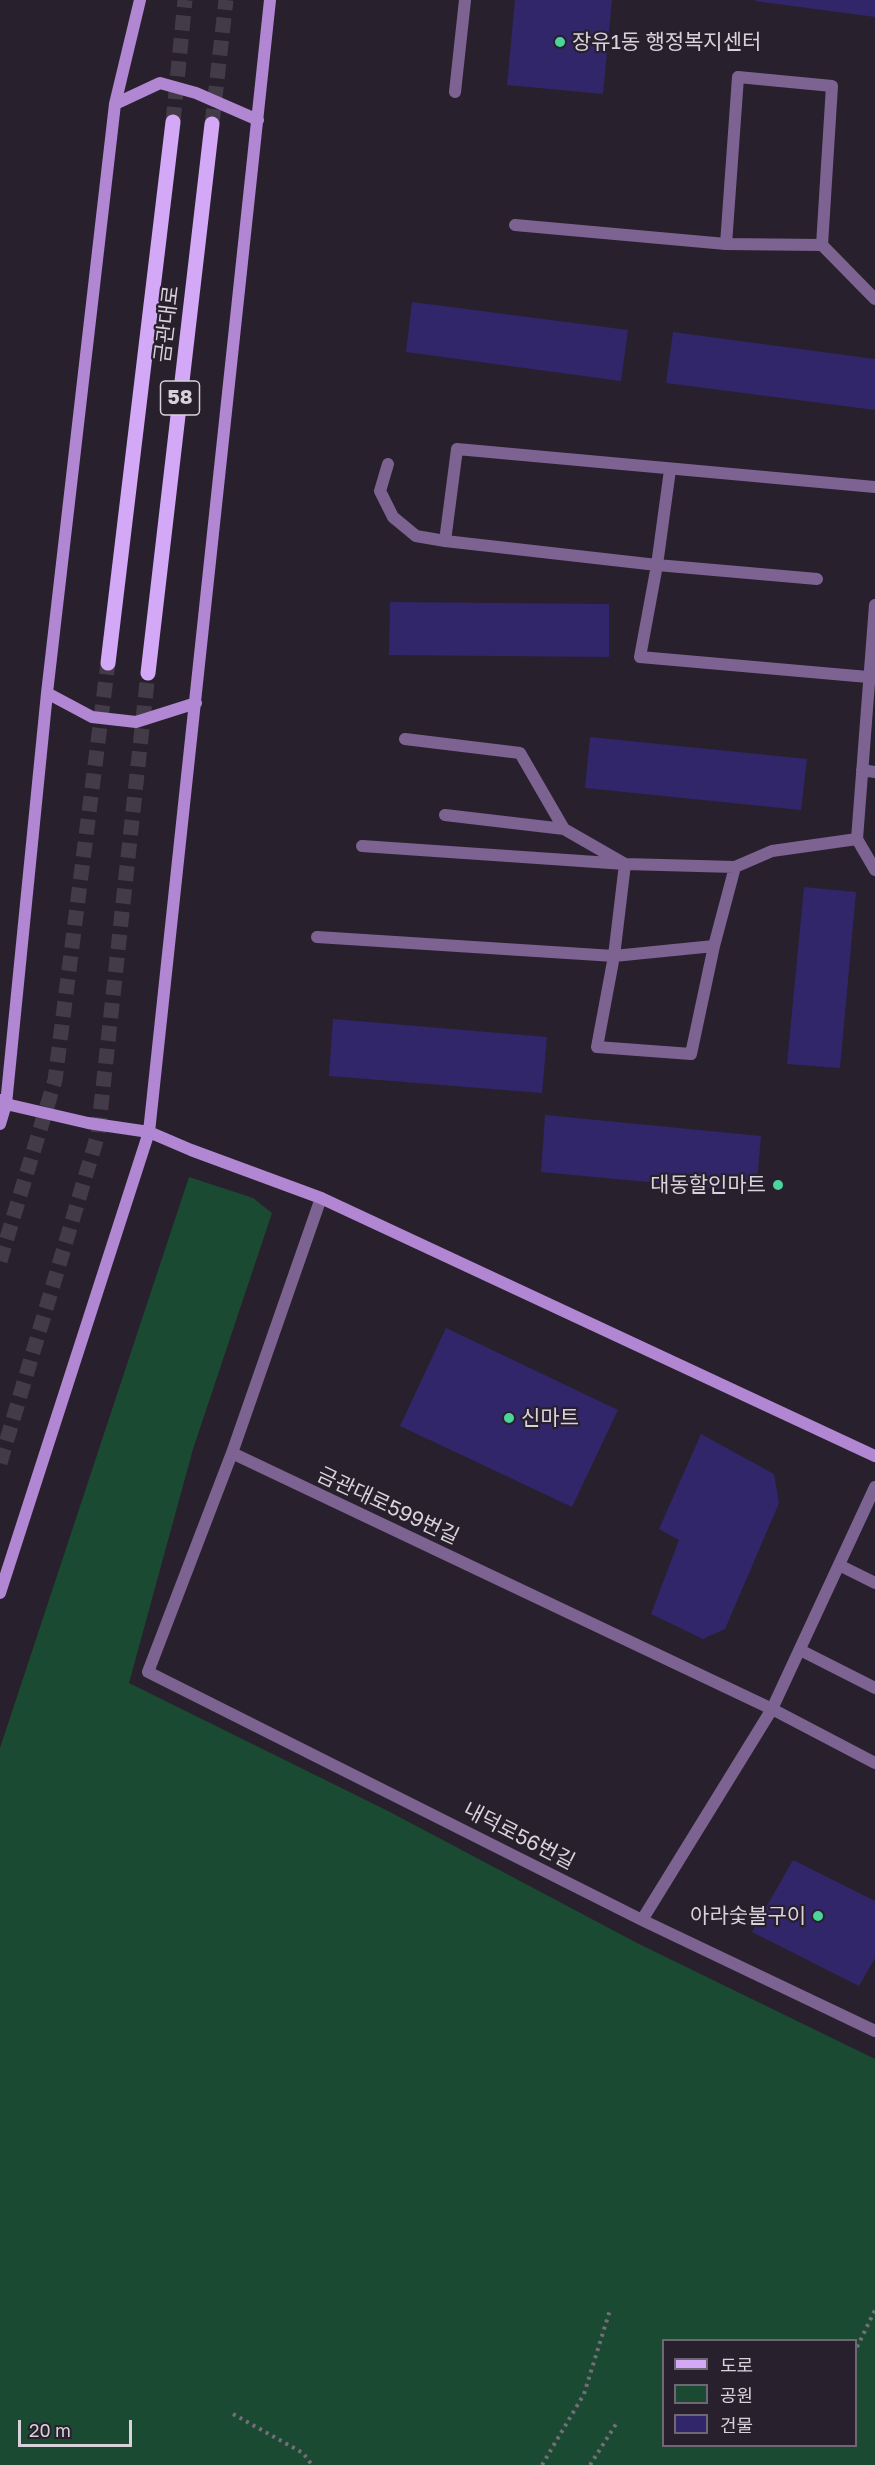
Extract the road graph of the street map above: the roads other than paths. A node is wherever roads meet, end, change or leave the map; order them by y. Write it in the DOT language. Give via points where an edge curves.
graph roads {
  1 [pos="140,0"];
  2 [pos="270,0"];
  3 [pos="465,0"];
  4 [pos="455,92"];
  5 [pos="115,104"];
  6 [pos="258,120"];
  7 [pos="173,122"];
  8 [pos="212,124"];
  9 [pos="515,225"];
  10 [pos="726,244"];
  11 [pos="822,245"];
  12 [pos="875,299"];
  13 [pos="388,464"];
  14 [pos="670,470"];
  15 [pos="875,487"];
  16 [pos="445,541"];
  17 [pos="657,565"];
  18 [pos="817,579"];
  19 [pos="875,605"];
  20 [pos="108,663"];
  21 [pos="148,673"];
  22 [pos="868,676"];
  23 [pos="47,693"];
  24 [pos="196,704"];
  25 [pos="405,739"];
  26 [pos="862,770"];
  27 [pos="875,772"];
  28 [pos="445,815"];
  29 [pos="564,829"];
  30 [pos="857,839"];
  31 [pos="362,846"];
  32 [pos="625,864"];
  33 [pos="735,867"];
  34 [pos="875,870"];
  35 [pos="317,937"];
  36 [pos="714,946"];
  37 [pos="614,956"];
  38 [pos="3,1102"];
  39 [pos="0,1124"];
  40 [pos="149,1132"];
  41 [pos="321,1198"];
  42 [pos="232,1453"];
  43 [pos="875,1456"];
  44 [pos="875,1486"];
  45 [pos="843,1567"];
  46 [pos="875,1583"];
  47 [pos="0,1593"];
  48 [pos="804,1652"];
  49 [pos="875,1688"];
  50 [pos="772,1709"];
  51 [pos="875,1763"];
  52 [pos="642,1920"];
  53 [pos="875,2031"];
  1 -- 5 [label="main road"];
  2 -- 6 [label="main road"];
  3 -- 4 [label="street"];
  5 -- 6 [label="main road" via="160,83 195,93"];
  5 -- 23 [label="main road"];
  6 -- 24 [label="main road"];
  7 -- 20 [label="main road, 금관대로 / 58"];
  8 -- 21 [label="main road, 금관대로 / 58"];
  9 -- 10 [label="street"];
  10 -- 11 [label="street"];
  10 -- 11 [label="street" via="738,77 832,86"];
  11 -- 12 [label="street"];
  13 -- 16 [label="street" via="380,490 393,517 416,536"];
  14 -- 15 [label="street"];
  14 -- 16 [label="street" via="457,449"];
  14 -- 17 [label="street"];
  16 -- 17 [label="street"];
  17 -- 18 [label="street"];
  17 -- 22 [label="street" via="640,657"];
  19 -- 22 [label="street"];
  22 -- 26 [label="street"];
  23 -- 24 [label="main road" via="92,717 136,722"];
  23 -- 38 [label="main road"];
  24 -- 40 [label="main road"];
  25 -- 29 [label="street" via="520,753"];
  26 -- 27 [label="street"];
  26 -- 30 [label="street"];
  28 -- 29 [label="street"];
  29 -- 32 [label="street"];
  30 -- 33 [label="street" via="772,852"];
  30 -- 34 [label="street"];
  31 -- 32 [label="street"];
  32 -- 33 [label="street"];
  32 -- 37 [label="street"];
  33 -- 36 [label="street"];
  35 -- 37 [label="street"];
  36 -- 37 [label="street"];
  36 -- 37 [label="street" via="690,1054 597,1047"];
  38 -- 39 [label="main road"];
  38 -- 40 [label="main road" via="88,1123"];
  40 -- 41 [label="main road"];
  40 -- 47 [label="main road"];
  41 -- 42 [label="street"];
  41 -- 43 [label="main road"];
  42 -- 50 [label="street, 금관대로599번길"];
  42 -- 52 [label="street, 내덕로56번길" via="148,1672"];
  44 -- 50 [label="street"];
  45 -- 46 [label="street"];
  48 -- 49 [label="street"];
  50 -- 51 [label="street, 금관대로599번길"];
  50 -- 52 [label="street"];
  52 -- 53 [label="street, 내덕로56번길"];
}
